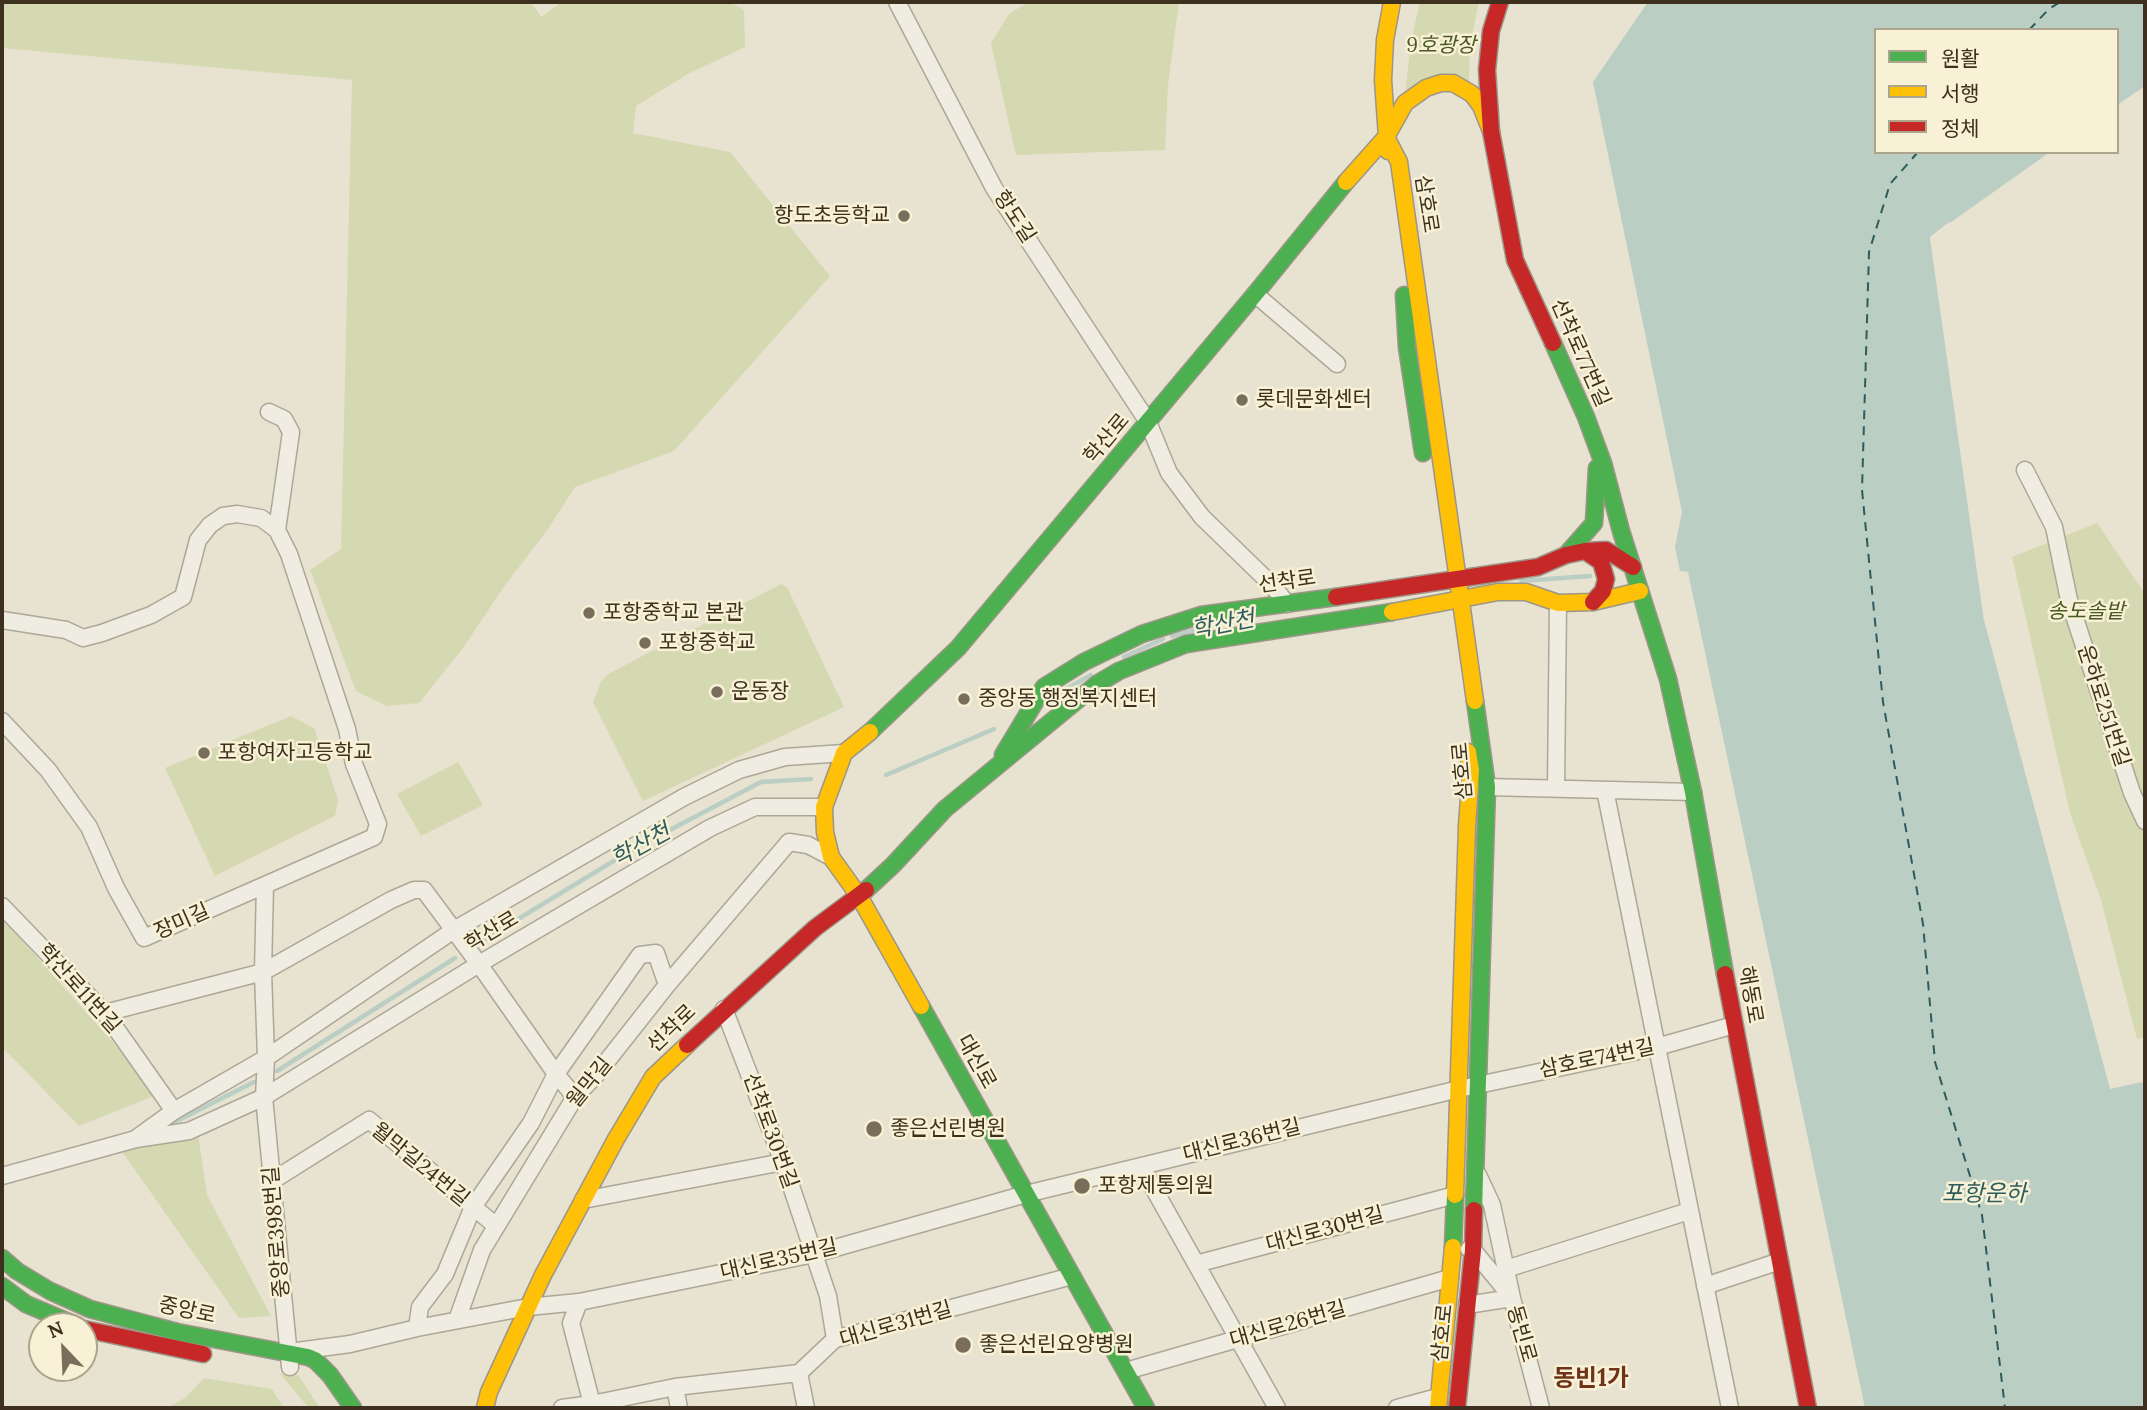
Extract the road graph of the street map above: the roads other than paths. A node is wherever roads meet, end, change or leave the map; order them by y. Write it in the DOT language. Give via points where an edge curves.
graph roads {
  1 [pos="897,2"];
  2 [pos="1392,2"];
  3 [pos="1500,2"];
  4 [pos="1492,131"];
  5 [pos="1386,137"];
  6 [pos="1255,294"];
  7 [pos="1337,364"];
  8 [pos="269,412"];
  9 [pos="1148,422"];
  10 [pos="1596,444"];
  11 [pos="2025,470"];
  12 [pos="1426,474"];
  13 [pos="278,530"];
  14 [pos="1585,551"];
  15 [pos="1438,555"];
  16 [pos="1566,555"];
  17 [pos="1633,567"];
  18 [pos="1449,582"];
  19 [pos="1640,591"];
  20 [pos="1453,602"];
  21 [pos="1593,602"];
  22 [pos="1558,603"];
  23 [pos="1287,604"];
  24 [pos="2,620"];
  25 [pos="2,720"];
  26 [pos="844,753"];
  27 [pos="998,764"];
  28 [pos="1488,787"];
  29 [pos="1556,788"];
  30 [pos="1605,790"];
  31 [pos="1693,792"];
  32 [pos="824,807"];
  33 [pos="2145,821"];
  34 [pos="831,857"];
  35 [pos="265,885"];
  36 [pos="859,895"];
  37 [pos="2,906"];
  38 [pos="454,930"];
  39 [pos="479,964"];
  40 [pos="263,972"];
  41 [pos="667,985"];
  42 [pos="724,1009"];
  43 [pos="105,1013"];
  44 [pos="1734,1025"];
  45 [pos="1657,1047"];
  46 [pos="266,1058"];
  47 [pos="556,1074"];
  48 [pos="1479,1085"];
  49 [pos="1459,1089"];
  50 [pos="264,1097"];
  51 [pos="575,1097"];
  52 [pos="174,1111"];
  53 [pos="136,1139"];
  54 [pos="783,1163"];
  55 [pos="1141,1166"];
  56 [pos="1475,1167"];
  57 [pos="2,1176"];
  58 [pos="272,1181"];
  59 [pos="1026,1194"];
  60 [pos="1455,1195"];
  61 [pos="583,1199"];
  62 [pos="473,1206"];
  63 [pos="1689,1211"];
  64 [pos="495,1224"];
  65 [pos="1453,1247"];
  66 [pos="1473,1250"];
  67 [pos="814,1254"];
  68 [pos="2,1258"];
  69 [pos="1780,1261"];
  70 [pos="1196,1264"];
  71 [pos="1506,1269"];
  72 [pos="1072,1276"];
  73 [pos="1450,1278"];
  74 [pos="2,1286"];
  75 [pos="1705,1286"];
  76 [pos="1512,1298"];
  77 [pos="579,1302"];
  78 [pos="1467,1305"];
  79 [pos="528,1307"];
  80 [pos="45,1312"];
  81 [pos="457,1320"];
  82 [pos="417,1328"];
  83 [pos="98,1332"];
  84 [pos="835,1339"];
  85 [pos="1238,1340"];
  86 [pos="289,1360"];
  87 [pos="1126,1371"];
  88 [pos="799,1373"];
  89 [pos="675,1387"];
  90 [pos="1438,1403"];
  91 [pos="593,1406"];
  92 [pos="340,1408"];
  93 [pos="353,1408"];
  94 [pos="485,1408"];
  95 [pos="562,1408"];
  96 [pos="679,1408"];
  97 [pos="806,1408"];
  98 [pos="1146,1408"];
  99 [pos="1277,1408"];
  100 [pos="1397,1408"];
  101 [pos="1457,1408"];
  102 [pos="1541,1408"];
  103 [pos="1730,1408"];
  104 [pos="1808,1408"];
  1 -- 9 [label="street, 항도길" via="995,188"];
  2 -- 5 [label="street, 삼호로" via="1383,80"];
  3 -- 4 [label="street" via="1487,70"];
  4 -- 5 [label="street, 학산로" via="1472,94 1453,83 1440,83 1405,103"];
  4 -- 10 [label="street, 선착로77번길" via="1515,260"];
  5 -- 6 [label="street, 학산로"];
  5 -- 12 [label="street, 삼호로" via="1399,225 1407,346"];
  5 -- 18 [label="street, 삼호로" via="1399,162 1420,300"];
  6 -- 7 [label="street"];
  6 -- 9 [label="street, 학산로"];
  8 -- 13 [label="street" via="284,419 291,432"];
  9 -- 23 [label="street, 항도길" via="1169,473 1202,517"];
  9 -- 26 [label="street, 학산로" via="958,648"];
  10 -- 16 [label="street" via="1594,523"];
  10 -- 17 [label="street, 선착로77번길"];
  11 -- 33 [label="street, 운하로251번길" via="2054,527 2069,600"];
  13 -- 24 [label="street" via="261,518 223,516 198,540 183,597 102,633 83,638 66,630"];
  13 -- 35 [label="street" via="378,824 374,837"];
  14 -- 16 [label="street, 선착로"];
  14 -- 17 [label="street, 선착로" via="1606,550"];
  14 -- 21 [label="street" via="1601,562 1606,579 1603,592"];
  15 -- 18 [label="street, 삼호로"];
  16 -- 18 [label="street, 선착로" via="1538,567"];
  17 -- 19 [label="street, 선착로77번길"];
  18 -- 20 [label="street, 삼호로"];
  18 -- 23 [label="street, 선착로"];
  19 -- 21 [label="street, 선착로"];
  19 -- 31 [label="street, 해동로" via="1668,679"];
  20 -- 22 [label="street, 선착로" via="1498,592 1526,592"];
  20 -- 27 [label="street, 선착로" via="1186,644 1097,684"];
  20 -- 28 [label="street, 삼호로"];
  20 -- 49 [label="street, 삼호로" via="1471,770"];
  21 -- 22 [label="street, 선착로"];
  22 -- 29 [label="street"];
  23 -- 27 [label="street, 선착로" via="1201,615 1142,634 1084,662 1044,687"];
  25 -- 35 [label="street, 장미길" via="48,770 89,827 144,938"];
  26 -- 32 [label="street"];
  26 -- 38 [label="street, 학산로" via="785,757 739,770"];
  27 -- 36 [label="street, 선착로" via="945,809"];
  28 -- 29 [label="street"];
  28 -- 48 [label="street, 삼호로"];
  29 -- 30 [label="street"];
  30 -- 31 [label="street"];
  30 -- 45 [label="street"];
  31 -- 44 [label="street, 해동로"];
  32 -- 34 [label="street, 대신로"];
  32 -- 39 [label="street, 학산로" via="755,807 710,828"];
  34 -- 36 [label="street, 대신로"];
  34 -- 41 [label="street, 월막길" via="808,845 789,842"];
  35 -- 40 [label="street"];
  36 -- 42 [label="street, 선착로"];
  36 -- 59 [label="street, 대신로"];
  37 -- 43 [label="street, 학산로11번길"];
  38 -- 39 [label="street"];
  38 -- 40 [label="street" via="424,890 414,890"];
  38 -- 46 [label="street, 학산로"];
  39 -- 47 [label="street"];
  39 -- 50 [label="street, 학산로"];
  40 -- 43 [label="street"];
  40 -- 46 [label="street"];
  41 -- 47 [label="street" via="656,953 640,955"];
  41 -- 51 [label="street, 월막길"];
  42 -- 54 [label="street, 선착로30번길"];
  42 -- 61 [label="street, 선착로" via="653,1077"];
  43 -- 52 [label="street, 학산로11번길"];
  44 -- 45 [label="street, 삼호로74번길"];
  44 -- 69 [label="street, 해동로"];
  45 -- 48 [label="street, 삼호로74번길"];
  45 -- 63 [label="street"];
  46 -- 50 [label="street"];
  46 -- 52 [label="street, 학산로"];
  47 -- 51 [label="street"];
  47 -- 62 [label="street" via="531,1123"];
  48 -- 49 [label="street, 삼호로74번길"];
  48 -- 56 [label="street, 삼호로"];
  49 -- 55 [label="street, 대신로36번길"];
  49 -- 60 [label="street, 삼호로"];
  50 -- 53 [label="street, 학산로" via="189,1130"];
  50 -- 58 [label="street, 중앙로398번길"];
  51 -- 64 [label="street, 월막길"];
  52 -- 53 [label="street, 학산로"];
  53 -- 57 [label="street, 학산로"];
  54 -- 61 [label="street"];
  54 -- 67 [label="street, 선착로30번길"];
  55 -- 59 [label="street, 대신로36번길"];
  55 -- 70 [label="street"];
  56 -- 66 [label="street, 삼호로"];
  56 -- 71 [label="street" via="1492,1205"];
  58 -- 62 [label="street, 월막길24번길" via="369,1120"];
  58 -- 86 [label="street, 중앙로398번길"];
  59 -- 67 [label="street, 대신로35번길"];
  59 -- 72 [label="street, 대신로"];
  60 -- 65 [label="street, 삼호로"];
  60 -- 70 [label="street, 대신로30번길"];
  61 -- 79 [label="street, 선착로"];
  62 -- 64 [label="street, 월막길24번길"];
  62 -- 82 [label="street" via="445,1274 419,1307"];
  63 -- 71 [label="street"];
  63 -- 75 [label="street"];
  64 -- 81 [label="street, 월막길"];
  65 -- 66 [label="street"];
  65 -- 73 [label="street, 삼호로"];
  66 -- 76 [label="street, 동빈로"];
  66 -- 78 [label="street, 삼호로"];
  67 -- 77 [label="street, 대신로35번길"];
  67 -- 84 [label="street, 선착로30번길" via="828,1296"];
  68 -- 86 [label="street, 중앙로" via="50,1291 90,1309"];
  69 -- 75 [label="street"];
  69 -- 104 [label="street, 해동로"];
  70 -- 85 [label="street"];
  71 -- 76 [label="street"];
  72 -- 84 [label="street, 대신로31번길"];
  72 -- 87 [label="street, 대신로"];
  73 -- 85 [label="street, 대신로26번길"];
  73 -- 90 [label="street, 삼호로"];
  74 -- 80 [label="street"];
  75 -- 103 [label="street"];
  76 -- 78 [label="street"];
  76 -- 102 [label="street, 동빈로"];
  77 -- 79 [label="street, 대신로35번길"];
  77 -- 91 [label="street" via="571,1323"];
  78 -- 101 [label="street, 삼호로"];
  79 -- 81 [label="street, 대신로35번길"];
  79 -- 94 [label="street, 선착로"];
  81 -- 82 [label="street, 대신로35번길"];
  82 -- 86 [label="street, 대신로35번길"];
  83 -- 86 [label="street, 중앙로" via="177,1350"];
  84 -- 88 [label="street, 대신로31번길"];
  85 -- 87 [label="street, 대신로26번길"];
  85 -- 99 [label="street"];
  86 -- 92 [label="street, 중앙로" via="325,1386"];
  86 -- 93 [label="street, 중앙로" via="315,1360"];
  87 -- 98 [label="street, 대신로"];
  88 -- 89 [label="street"];
  88 -- 97 [label="street"];
  89 -- 91 [label="street"];
  89 -- 96 [label="street"];
  90 -- 100 [label="street"];
  91 -- 95 [label="street"];
}
